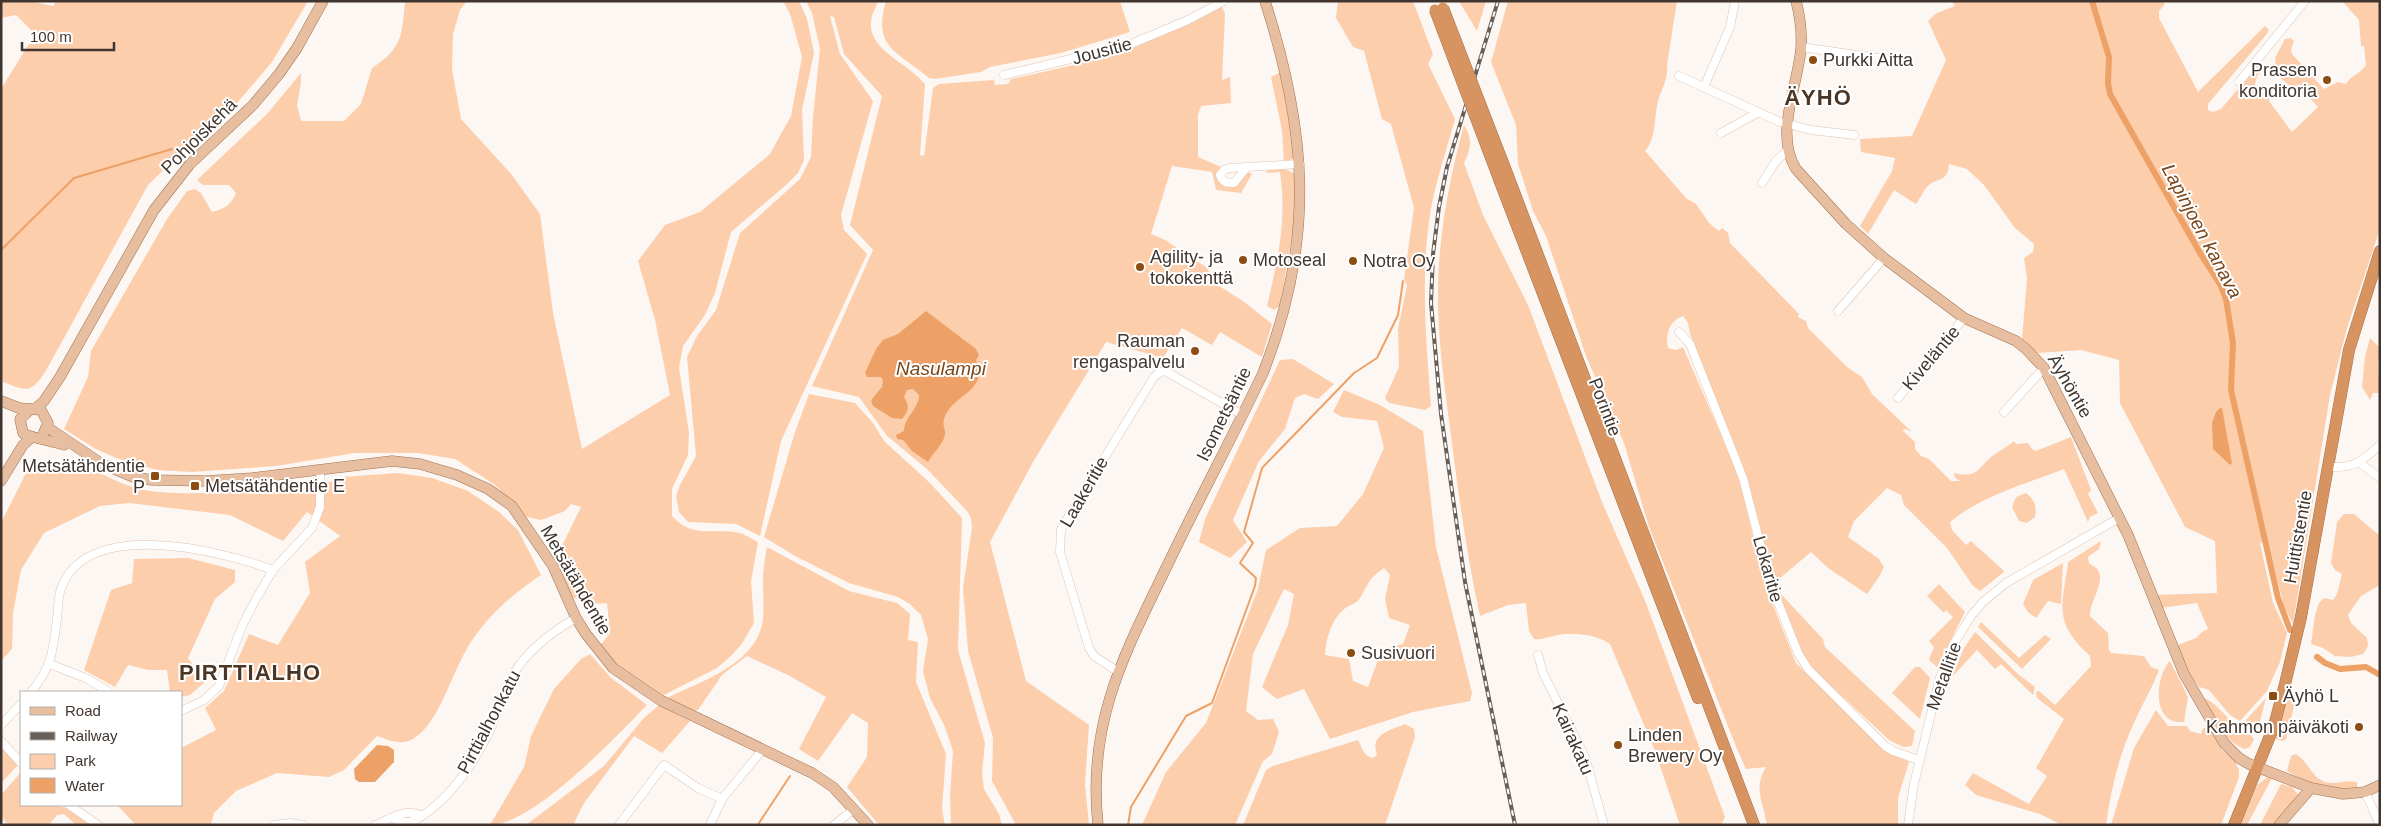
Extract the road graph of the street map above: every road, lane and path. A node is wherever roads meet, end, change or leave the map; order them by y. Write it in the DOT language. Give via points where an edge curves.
graph roads {
  1 [pos="323,1"];
  2 [pos="1224,1"];
  3 [pos="1265,1"];
  4 [pos="1735,1"];
  5 [pos="1796,1"];
  6 [pos="2293,1"];
  7 [pos="2305,1"];
  8 [pos="1438,5"];
  9 [pos="2300,8"];
  10 [pos="1801,47"];
  11 [pos="1899,61"];
  12 [pos="1004,75"];
  13 [pos="1679,76"];
  14 [pos="2239,82"];
  15 [pos="1704,88"];
  16 [pos="1757,114"];
  17 [pos="1787,125"];
  18 [pos="1722,133"];
  19 [pos="1854,135"];
  20 [pos="1789,149"];
  21 [pos="1300,164"];
  22 [pos="1248,168"];
  23 [pos="1503,177"];
  24 [pos="1762,183"];
  25 [pos="2380,251"];
  26 [pos="1884,258"];
  27 [pos="1838,311"];
  28 [pos="1964,318"];
  29 [pos="1679,332"];
  30 [pos="2044,368"];
  31 [pos="60,377"];
  32 [pos="1898,398"];
  33 [pos="1,401"];
  34 [pos="1,405"];
  35 [pos="33,409"];
  36 [pos="2004,412"];
  37 [pos="1243,415"];
  38 [pos="47,423"];
  39 [pos="20,425"];
  40 [pos="35,437"];
  41 [pos="2380,445"];
  42 [pos="79,450"];
  43 [pos="2360,463"];
  44 [pos="2328,467"];
  45 [pos="320,469"];
  46 [pos="3,478"];
  47 [pos="2380,478"];
  48 [pos="2119,518"];
  49 [pos="273,570"];
  50 [pos="576,618"];
  51 [pos="1538,655"];
  52 [pos="50,664"];
  53 [pos="1117,671"];
  54 [pos="32,691"];
  55 [pos="107,691"];
  56 [pos="20,705"];
  57 [pos="182,711"];
  58 [pos="1,726"];
  59 [pos="1,740"];
  60 [pos="763,749"];
  61 [pos="1919,760"];
  62 [pos="20,762"];
  63 [pos="2257,768"];
  64 [pos="2380,785"];
  65 [pos="2311,788"];
  66 [pos="2365,792"];
  67 [pos="722,799"];
  68 [pos="70,806"];
  69 [pos="854,809"];
  70 [pos="96,824"];
  71 [pos="2380,824"];
  72 [pos="274,825"];
  73 [pos="303,825"];
  74 [pos="375,825"];
  75 [pos="619,825"];
  76 [pos="710,825"];
  77 [pos="834,825"];
  78 [pos="868,825"];
  79 [pos="1098,825"];
  80 [pos="1604,825"];
  81 [pos="1746,825"];
  82 [pos="1754,825"];
  83 [pos="1908,825"];
  84 [pos="2234,825"];
  85 [pos="2279,825"];
  1 -- 31 [label="main road, Pohjoiskehä" via="279,74 253,105 190,164 154,210"];
  2 -- 12 [label="street, Jousitie" via="1112,52"];
  3 -- 21 [label="main road, Isometsäntie" via="1287,74"];
  4 -- 15 [label="street" via="1730,27"];
  5 -- 10 [label="main road, Äyhöntie"];
  6 -- 9 [label="street"];
  7 -- 9 [label="street"];
  8 -- 23 [label="highway, Porintie, bridge"];
  9 -- 14 [label="street"];
  10 -- 11 [label="street"];
  10 -- 17 [label="main road, Äyhöntie"];
  13 -- 15 [label="street"];
  15 -- 16 [label="street"];
  16 -- 17 [label="street"];
  16 -- 18 [label="street"];
  17 -- 19 [label="street"];
  17 -- 20 [label="main road, Äyhöntie"];
  20 -- 24 [label="street" via="1776,161"];
  20 -- 26 [label="main road, Äyhöntie" via="1792,162 1804,179 1846,224"];
  21 -- 22 [label="street"];
  21 -- 37 [label="main road, Isometsäntie" via="1300,210 1290,287 1275,341"];
  23 -- 81 [label="highway, Porintie"];
  23 -- 82 [label="highway, Porintie"];
  25 -- 44 [label="highway, Huittistentie" via="2349,350"];
  26 -- 27 [label="street"];
  26 -- 28 [label="main road, Äyhöntie"];
  28 -- 30 [label="main road, Äyhöntie" via="2016,341"];
  28 -- 32 [label="street, Kiveläntie"];
  29 -- 61 [label="street, Lokaritie" via="1690,344 1743,478 1770,582 1800,658 1885,746"];
  30 -- 36 [label="street"];
  30 -- 48 [label="main road, Äyhöntie"];
  31 -- 35 [label="main road, Pohjoiskehä" via="44,401"];
  31 -- 38 [label="main road, Pohjoiskehä"];
  33 -- 35 [label="main road"];
  34 -- 39 [label="main road" via="15,415"];
  35 -- 38 [label="main road" via="41,410"];
  35 -- 39 [label="main road" via="22,414"];
  37 -- 53 [label="main road, Isometsäntie"];
  37 -- 53 [label="street, Laakeritie" via="1165,371 1160,372 1061,529 1060,552 1089,648 1094,656"];
  38 -- 40 [label="main road"];
  38 -- 42 [label="main road, Metsätähdentie"];
  39 -- 40 [label="main road" via="23,433"];
  39 -- 46 [label="main road"];
  40 -- 42 [label="main road, Metsätähdentie"];
  40 -- 46 [label="main road" via="23,445"];
  41 -- 43 [label="street"];
  42 -- 45 [label="main road, Metsätähdentie" via="132,477 152,480 243,479"];
  43 -- 44 [label="street"];
  43 -- 47 [label="street"];
  44 -- 63 [label="highway, Huittistentie" via="2302,617 2274,726"];
  45 -- 49 [label="street" via="318,516 312,528"];
  45 -- 50 [label="main road, Metsätähdentie" via="392,461 420,464 488,489 512,506 540,545"];
  48 -- 61 [label="street, Metallitie" via="2006,583 1983,602 1959,634 1947,658"];
  48 -- 63 [label="main road, Äyhöntie" via="2189,684 2228,747"];
  49 -- 52 [label="street" via="185,548 108,548 90,555 75,564 60,593"];
  49 -- 57 [label="street" via="243,624 219,686 204,700"];
  50 -- 60 [label="main road, Metsätähdentie" via="596,649 637,687"];
  50 -- 74 [label="street, Pirttialhonkatu" via="545,639 520,664 470,764 437,806 422,816 415,812 399,813"];
  51 -- 80 [label="street, Kairakatu" via="1543,673 1585,757"];
  52 -- 54 [label="street"];
  52 -- 55 [label="street" via="88,679"];
  53 -- 79 [label="main road, Isometsäntie" via="1101,733 1096,778"];
  56 -- 58 [label="street"];
  59 -- 62 [label="street"];
  60 -- 67 [label="street"];
  60 -- 69 [label="main road, Metsätähdentie" via="820,778"];
  61 -- 83 [label="street, Metallitie"];
  63 -- 65 [label="main road, Äyhöntie"];
  63 -- 84 [label="highway, Huittistentie"];
  64 -- 66 [label="main road"];
  65 -- 66 [label="main road, Äyhöntie" via="2343,794"];
  65 -- 85 [label="main road"];
  66 -- 71 [label="street"];
  67 -- 75 [label="street" via="698,788 664,765"];
  67 -- 76 [label="street"];
  68 -- 70 [label="street"];
  69 -- 77 [label="street"];
  69 -- 78 [label="main road, Metsätähdentie"];
  72 -- 73 [label="street"];
}
